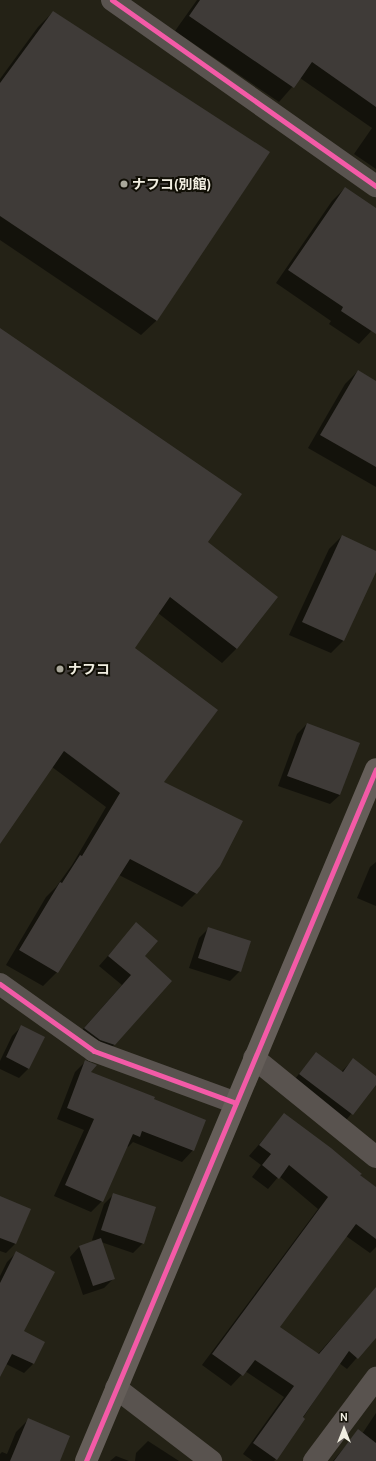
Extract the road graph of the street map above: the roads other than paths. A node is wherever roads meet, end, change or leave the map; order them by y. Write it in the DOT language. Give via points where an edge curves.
graph roads {
  1 [pos="112,0"];
  2 [pos="376,186"];
  3 [pos="376,770"];
  4 [pos="0,984"];
  5 [pos="254,1058"];
  6 [pos="236,1103"];
  7 [pos="376,1157"];
  8 [pos="376,1378"];
  9 [pos="116,1388"];
  10 [pos="86,1461"];
  11 [pos="211,1461"];
  12 [pos="314,1461"];
  1 -- 2 [label="street"];
  3 -- 5 [label="street"];
  4 -- 6 [label="street" via="94,1051"];
  5 -- 6 [label="street"];
  5 -- 7 [label="street"];
  6 -- 9 [label="street"];
  8 -- 12 [label="street"];
  9 -- 10 [label="street"];
  9 -- 11 [label="street"];
}
